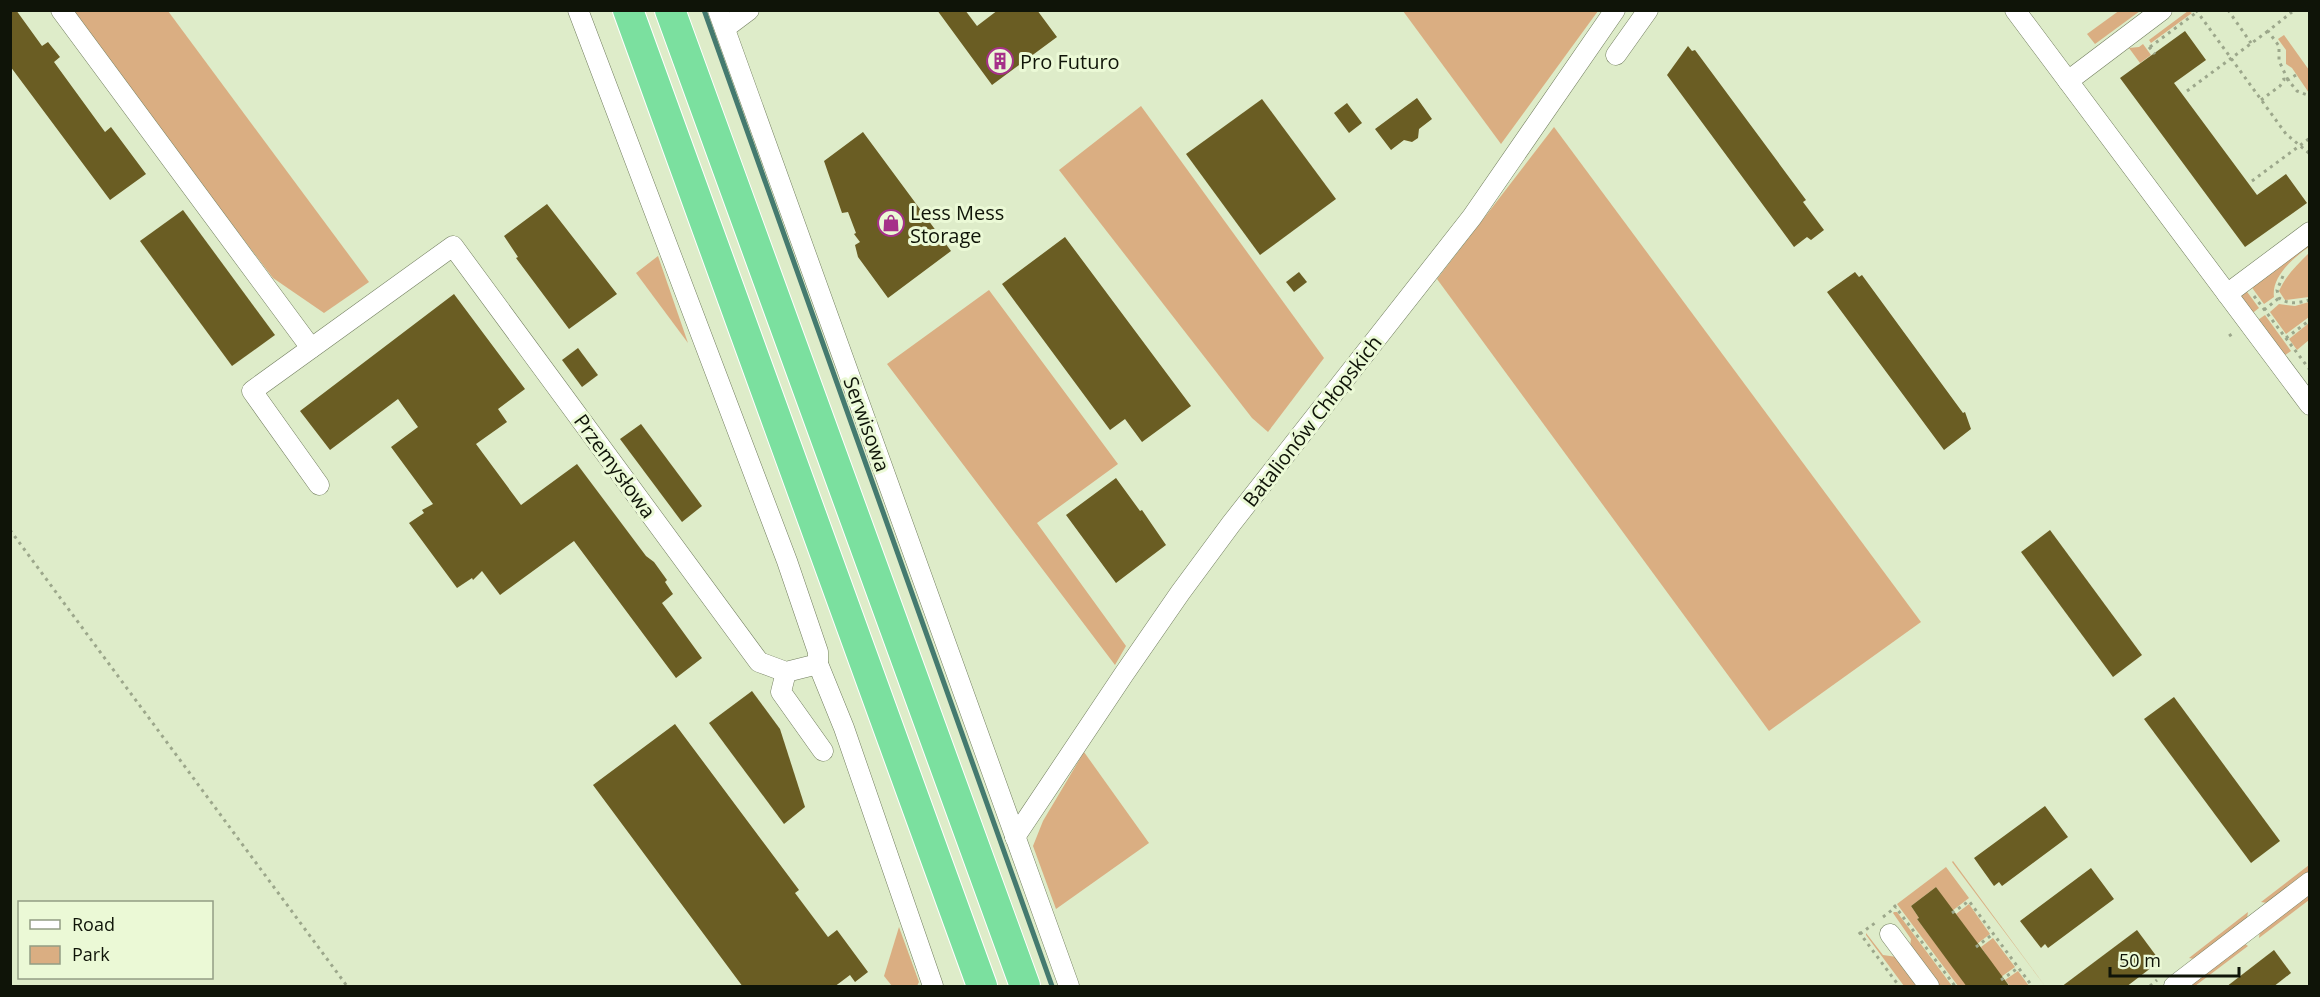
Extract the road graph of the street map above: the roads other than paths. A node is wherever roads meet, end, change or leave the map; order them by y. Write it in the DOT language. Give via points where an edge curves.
graph roads {
  1 [pos="61,10"];
  2 [pos="578,10"];
  3 [pos="628,10"];
  4 [pos="670,10"];
  5 [pos="748,10"];
  6 [pos="1615,10"];
  7 [pos="2014,10"];
  8 [pos="2162,10"];
  9 [pos="1637,14"];
  10 [pos="722,19"];
  11 [pos="1616,55"];
  12 [pos="2067,81"];
  13 [pos="2310,232"];
  14 [pos="2227,294"];
  15 [pos="311,348"];
  16 [pos="2310,405"];
  17 [pos="319,485"];
  18 [pos="818,663"];
  19 [pos="786,672"];
  20 [pos="823,751"];
  21 [pos="1015,837"];
  22 [pos="2310,882"];
  23 [pos="1890,934"];
  24 [pos="933,987"];
  25 [pos="982,987"];
  26 [pos="1025,987"];
  27 [pos="1070,987"];
  28 [pos="1929,987"];
  29 [pos="2174,987"];
  1 -- 15 [label="street"];
  2 -- 18 [label="street" via="787,561 818,652"];
  3 -- 25 [label="highway"];
  4 -- 26 [label="highway"];
  5 -- 10 [label="street"];
  6 -- 21 [label="street, Batalionów Chłopskich" via="1472,217 1187,584"];
  7 -- 12 [label="street"];
  8 -- 12 [label="street"];
  9 -- 11 [label="street"];
  10 -- 21 [label="street, Serwisowa"];
  12 -- 14 [label="street"];
  13 -- 14 [label="street"];
  14 -- 16 [label="street"];
  15 -- 17 [label="street" via="252,391"];
  15 -- 19 [label="street, Przemysłowa" via="453,246 759,662"];
  18 -- 19 [label="street"];
  18 -- 24 [label="street"];
  19 -- 20 [label="street" via="781,692"];
  21 -- 27 [label="street, Serwisowa"];
  22 -- 29 [label="street"];
  23 -- 28 [label="street"];
}
